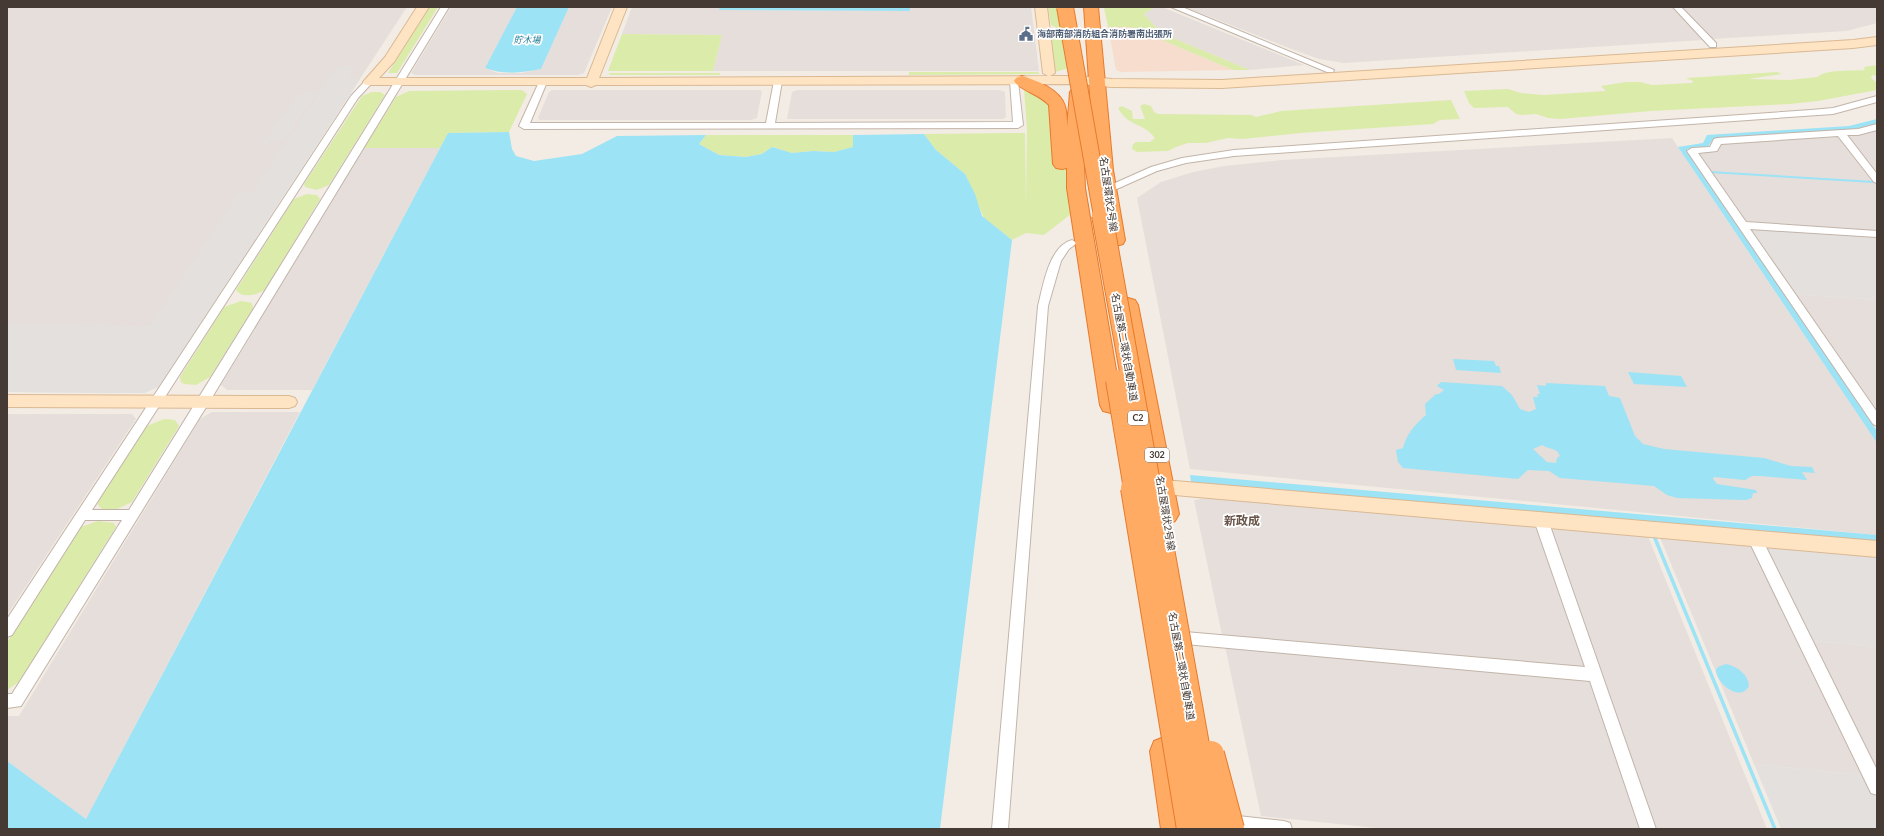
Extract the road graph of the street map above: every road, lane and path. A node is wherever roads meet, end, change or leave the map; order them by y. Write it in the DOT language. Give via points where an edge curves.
graph roads {
  1 [pos="414,7"];
  2 [pos="423,7"];
  3 [pos="445,7"];
  4 [pos="621,7"];
  5 [pos="1041,7"];
  6 [pos="1054,7"];
  7 [pos="1065,7"];
  8 [pos="1079,7"];
  9 [pos="1175,7"];
  10 [pos="1677,7"];
  11 [pos="1092,13"];
  12 [pos="1877,31"];
  13 [pos="1877,40"];
  14 [pos="1713,45"];
  15 [pos="1330,70"];
  16 [pos="1049,73"];
  17 [pos="778,81"];
  18 [pos="1018,81"];
  19 [pos="1088,81"];
  20 [pos="369,82"];
  21 [pos="399,82"];
  22 [pos="544,82"];
  23 [pos="591,83"];
  24 [pos="1877,99"];
  25 [pos="770,126"];
  26 [pos="1877,127"];
  27 [pos="1840,133"];
  28 [pos="1877,180"];
  29 [pos="1107,190"];
  30 [pos="1743,225"];
  31 [pos="1877,234"];
  32 [pos="1072,243"];
  33 [pos="7,401"];
  34 [pos="156,401"];
  35 [pos="204,401"];
  36 [pos="289,402"];
  37 [pos="1112,410"];
  38 [pos="1877,421"];
  39 [pos="1163,487"];
  40 [pos="81,515"];
  41 [pos="132,515"];
  42 [pos="1541,520"];
  43 [pos="1755,539"];
  44 [pos="1877,549"];
  45 [pos="1155,567"];
  46 [pos="7,631"];
  47 [pos="1185,638"];
  48 [pos="1595,674"];
  49 [pos="7,701"];
  50 [pos="1877,787"];
  51 [pos="1220,827"];
  52 [pos="1000,829"];
  53 [pos="1176,829"];
  54 [pos="1190,829"];
  55 [pos="1284,829"];
  56 [pos="1648,829"];
  1 -- 20 [label="street" via="380,59"];
  2 -- 20 [label="street" via="390,59"];
  3 -- 21 [label="street"];
  4 -- 23 [label="street"];
  5 -- 16 [label="street"];
  6 -- 45 [label="highway, 名古屋第二環状自動車道 / C2, bridge"];
  7 -- 45 [label="highway, 名古屋第二環状自動車道 / C2, bridge"];
  8 -- 19 [label="highway, 名古屋環状2号線 / 302"];
  9 -- 15 [label="street"];
  10 -- 14 [label="street"];
  11 -- 19 [label="highway" via="1087,34 1084,75"];
  12 -- 14 [label="street" via="1844,37"];
  13 -- 19 [label="street" via="1838,45 1238,83"];
  14 -- 15 [label="street"];
  15 -- 19 [label="street" via="1218,78 1111,78"];
  17 -- 18 [label="street"];
  17 -- 23 [label="street"];
  17 -- 25 [label="street"];
  18 -- 19 [label="street"];
  18 -- 25 [label="street" via="1018,125"];
  18 -- 32 [label="highway" via="1049,95 1057,105 1063,182"];
  19 -- 29 [label="highway, 名古屋環状2号線 / 302"];
  19 -- 37 [label="highway, 名古屋環状2号線 / 302" via="1075,139 1076,188"];
  20 -- 21 [label="street"];
  20 -- 34 [label="street" via="355,96"];
  21 -- 22 [label="street"];
  21 -- 35 [label="street"];
  22 -- 23 [label="street"];
  22 -- 25 [label="street" via="524,126"];
  24 -- 29 [label="street" via="1833,111 1811,113 1234,153 1154,169"];
  26 -- 27 [label="street"];
  27 -- 28 [label="street"];
  27 -- 30 [label="street" via="1717,141 1714,149 1692,151"];
  29 -- 39 [label="highway, 名古屋環状2号線 / 302"];
  30 -- 31 [label="street"];
  30 -- 38 [label="street"];
  32 -- 37 [label="highway" via="1087,336 1096,369"];
  32 -- 52 [label="street" via="1064,247 1058,257 1043,306"];
  33 -- 34 [label="street"];
  34 -- 35 [label="street"];
  34 -- 40 [label="street"];
  35 -- 36 [label="street"];
  35 -- 41 [label="street"];
  37 -- 53 [label="highway, 名古屋環状2号線 / 302"];
  39 -- 42 [label="street"];
  39 -- 47 [label="highway, 名古屋環状2号線 / 302"];
  40 -- 41 [label="street"];
  40 -- 46 [label="street"];
  41 -- 49 [label="street" via="16,701"];
  42 -- 43 [label="street"];
  42 -- 48 [label="street"];
  43 -- 44 [label="street"];
  43 -- 50 [label="street"];
  45 -- 51 [label="highway, bridge"];
  45 -- 53 [label="highway, bridge" via="1150,622"];
  45 -- 54 [label="highway, 名古屋第二環状自動車道 / C2, bridge"];
  47 -- 48 [label="street"];
  47 -- 51 [label="highway, 名古屋環状2号線 / 302"];
  48 -- 56 [label="street"];
  51 -- 55 [label="street"];
}
